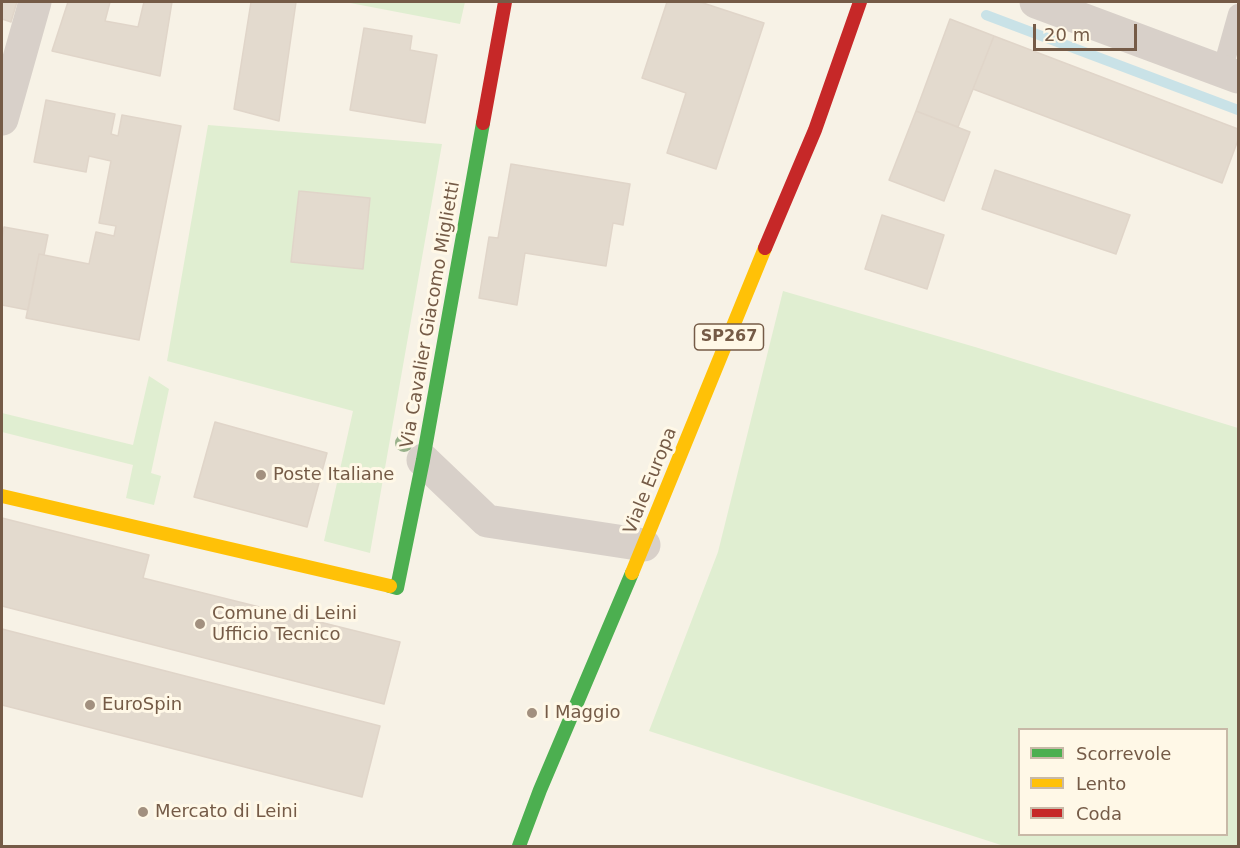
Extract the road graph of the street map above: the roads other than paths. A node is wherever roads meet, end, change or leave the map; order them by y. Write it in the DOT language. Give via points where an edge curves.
graph roads {
  1 [pos="35,2"];
  2 [pos="505,2"];
  3 [pos="1040,2"];
  4 [pos="856,5"];
  5 [pos="1239,14"];
  6 [pos="857,53"];
  7 [pos="1230,74"];
  8 [pos="2,119"];
  9 [pos="815,130"];
  10 [pos="423,460"];
  11 [pos="2,496"];
  12 [pos="644,545"];
  13 [pos="519,846"];
  1 -- 8 [label="street"];
  2 -- 10 [label="street, Via Cavalier Giacomo Miglietti"];
  3 -- 7 [label="street"];
  4 -- 9 [label="street, Viale Europa / SP267"];
  5 -- 7 [label="lane"];
  6 -- 9 [label="street, Viale Europa / SP267"];
  9 -- 12 [label="street, Viale Europa / SP267"];
  10 -- 11 [label="street, Via Cavalier Giacomo Miglietti" via="397,588"];
  10 -- 12 [label="street" via="487,521"];
  12 -- 13 [label="street, Viale Europa / SP267"];
}
